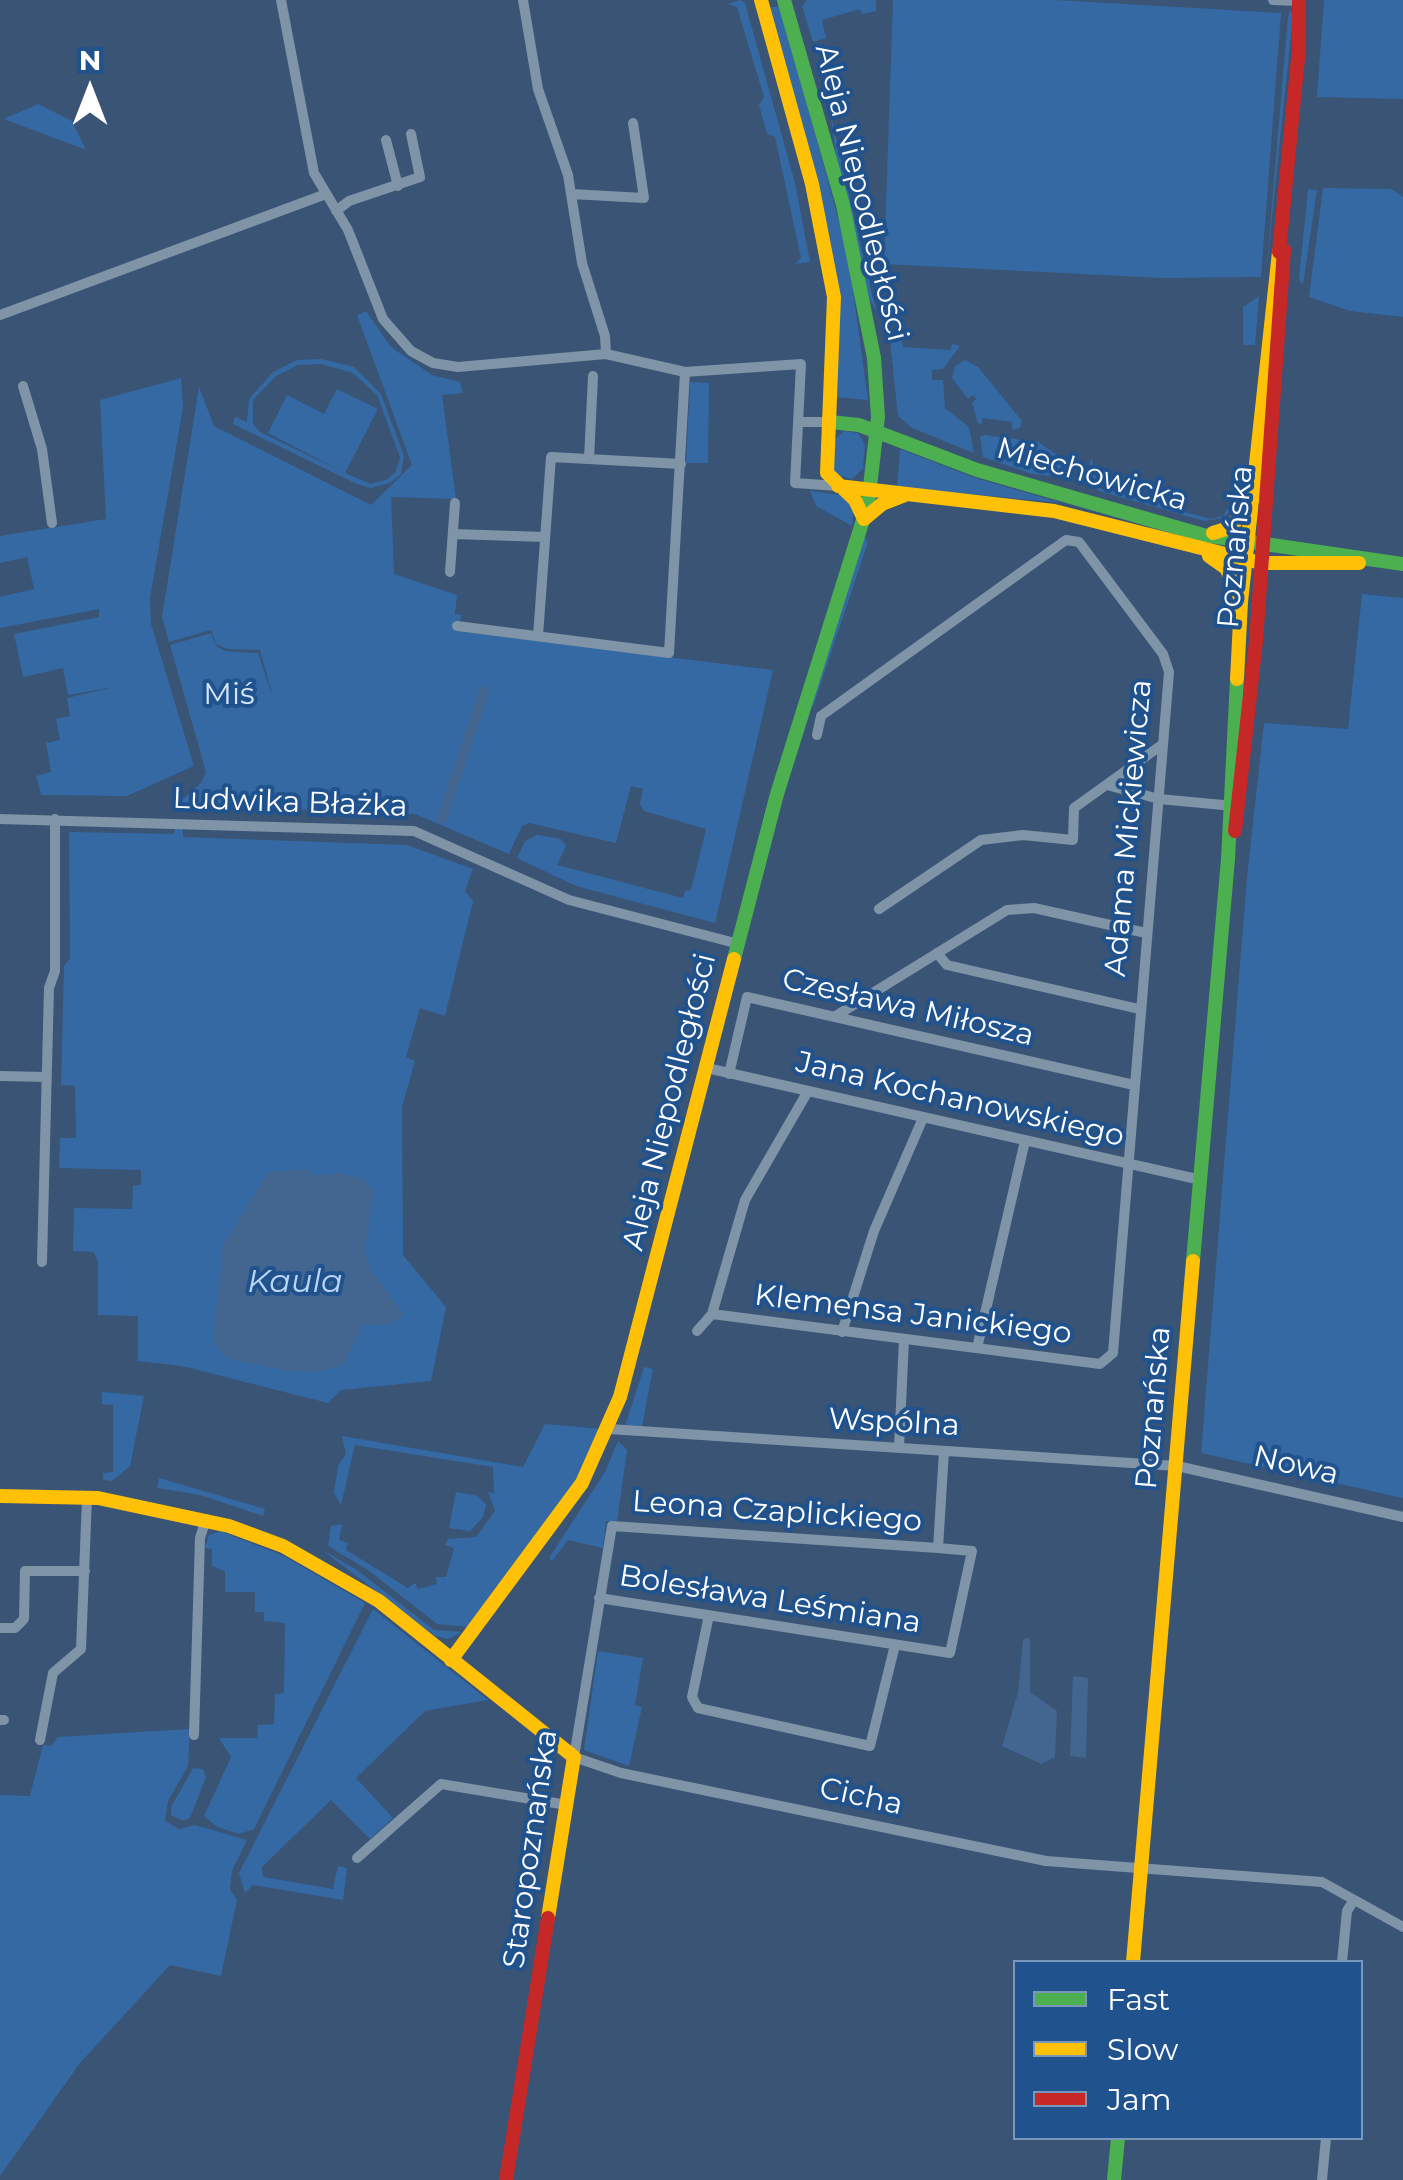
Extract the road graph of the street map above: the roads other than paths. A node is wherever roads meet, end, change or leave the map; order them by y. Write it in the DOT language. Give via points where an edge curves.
graph roads {
  1 [pos="281,0"];
  2 [pos="523,0"];
  3 [pos="761,0"];
  4 [pos="784,0"];
  5 [pos="1273,0"];
  6 [pos="1309,0"];
  7 [pos="1298,1"];
  8 [pos="1299,48"];
  9 [pos="632,123"];
  10 [pos="411,134"];
  11 [pos="386,140"];
  12 [pos="398,186"];
  13 [pos="326,194"];
  14 [pos="571,194"];
  15 [pos="336,210"];
  16 [pos="1282,239"];
  17 [pos="0,315"];
  18 [pos="606,354"];
  19 [pos="685,372"];
  20 [pos="593,376"];
  21 [pos="23,386"];
  22 [pos="799,422"];
  23 [pos="830,422"];
  24 [pos="876,431"];
  25 [pos="589,458"];
  26 [pos="681,464"];
  27 [pos="838,486"];
  28 [pos="870,489"];
  29 [pos="910,494"];
  30 [pos="1251,496"];
  31 [pos="454,503"];
  32 [pos="864,519"];
  33 [pos="52,523"];
  34 [pos="453,534"];
  35 [pos="1202,534"];
  36 [pos="546,538"];
  37 [pos="1246,543"];
  38 [pos="1264,544"];
  39 [pos="1190,547"];
  40 [pos="1245,560"];
  41 [pos="1376,561"];
  42 [pos="1262,563"];
  43 [pos="1403,564"];
  44 [pos="450,572"];
  45 [pos="1242,602"];
  46 [pos="456,626"];
  47 [pos="538,636"];
  48 [pos="802,710"];
  49 [pos="820,716"];
  50 [pos="817,735"];
  51 [pos="1163,744"];
  52 [pos="1108,785"];
  53 [pos="1159,800"];
  54 [pos="1234,806"];
  55 [pos="0,819"];
  56 [pos="54,820"];
  57 [pos="879,910"];
  58 [pos="1146,933"];
  59 [pos="738,944"];
  60 [pos="936,953"];
  61 [pos="1140,1009"];
  62 [pos="834,1017"];
  63 [pos="707,1068"];
  64 [pos="729,1074"];
  65 [pos="0,1076"];
  66 [pos="46,1077"];
  67 [pos="1134,1086"];
  68 [pos="808,1092"];
  69 [pos="923,1118"];
  70 [pos="1026,1141"];
  71 [pos="1127,1164"];
  72 [pos="1202,1180"];
  73 [pos="42,1262"];
  74 [pos="712,1314"];
  75 [pos="696,1331"];
  76 [pos="842,1332"];
  77 [pos="904,1340"];
  78 [pos="977,1348"];
  79 [pos="1106,1358"];
  80 [pos="608,1430"];
  81 [pos="899,1448"];
  82 [pos="944,1451"];
  83 [pos="1176,1466"];
  84 [pos="0,1496"];
  85 [pos="87,1498"];
  86 [pos="1403,1516"];
  87 [pos="206,1519"];
  88 [pos="612,1526"];
  89 [pos="938,1548"];
  90 [pos="972,1552"];
  91 [pos="84,1571"];
  92 [pos="599,1598"];
  93 [pos="709,1615"];
  94 [pos="0,1628"];
  95 [pos="895,1645"];
  96 [pos="452,1660"];
  97 [pos="194,1736"];
  98 [pos="40,1740"];
  99 [pos="574,1757"];
  100 [pos="568,1804"];
  101 [pos="358,1858"];
  102 [pos="1141,1869"];
  103 [pos="1354,1900"];
  104 [pos="1403,1927"];
  105 [pos="1133,1960"];
  106 [pos="1342,1960"];
  107 [pos="1118,2140"];
  108 [pos="1326,2140"];
  109 [pos="506,2180"];
  110 [pos="1114,2180"];
  111 [pos="1322,2180"];
  1 -- 13 [label="street" via="314,169"];
  2 -- 14 [label="street" via="538,90"];
  3 -- 23 [label="street, Aleja Niepodległości" via="829,264 835,321"];
  4 -- 24 [label="street, Aleja Niepodległości" via="854,258 876,378"];
  5 -- 7 [label="street"];
  6 -- 8 [label="street, Poznańska"];
  7 -- 8 [label="street, Poznańska"];
  8 -- 16 [label="street, Poznańska"];
  9 -- 14 [label="street" via="644,198"];
  10 -- 12 [label="street" via="420,177"];
  11 -- 12 [label="street"];
  12 -- 15 [label="street"];
  13 -- 15 [label="street"];
  13 -- 17 [label="street"];
  14 -- 18 [label="street"];
  15 -- 18 [label="street" via="383,319 402,343 432,363 458,367"];
  16 -- 30 [label="street, Poznańska"];
  16 -- 38 [label="street, Poznańska" via="1286,271"];
  18 -- 19 [label="street"];
  19 -- 22 [label="street" via="800,364"];
  19 -- 26 [label="street"];
  20 -- 25 [label="street"];
  21 -- 33 [label="street" via="42,449"];
  22 -- 23 [label="street, Miechowicka"];
  22 -- 27 [label="street" via="795,483"];
  23 -- 24 [label="street, Miechowicka"];
  23 -- 27 [label="street, Aleja Niepodległości" via="827,473"];
  24 -- 28 [label="street, Aleja Niepodległości"];
  24 -- 35 [label="street, Miechowicka" via="977,470"];
  25 -- 26 [label="street"];
  25 -- 36 [label="street" via="551,457"];
  26 -- 47 [label="street" via="669,654"];
  27 -- 28 [label="street, Miechowicka"];
  27 -- 32 [label="street, Aleja Niepodległości"];
  28 -- 29 [label="street, Miechowicka"];
  28 -- 32 [label="street, Aleja Niepodległości"];
  29 -- 32 [label="street"];
  29 -- 39 [label="street, Miechowicka" via="1054,512"];
  30 -- 35 [label="street" via="1232,527"];
  30 -- 37 [label="street, Poznańska"];
  31 -- 34 [label="street"];
  32 -- 48 [label="street, Aleja Niepodległości"];
  34 -- 36 [label="street"];
  34 -- 44 [label="street"];
  35 -- 37 [label="street, Miechowicka"];
  36 -- 47 [label="street"];
  37 -- 38 [label="street, Miechowicka"];
  37 -- 40 [label="street, Poznańska"];
  38 -- 41 [label="street, Miechowicka"];
  38 -- 42 [label="street, Poznańska"];
  39 -- 40 [label="street, Miechowicka"];
  39 -- 45 [label="street" via="1222,563"];
  40 -- 42 [label="street, Miechowicka"];
  40 -- 45 [label="street, Poznańska"];
  41 -- 42 [label="street, Miechowicka"];
  41 -- 43 [label="street, Miechowicka"];
  42 -- 54 [label="street, Poznańska"];
  45 -- 54 [label="street, Poznańska"];
  46 -- 47 [label="street"];
  48 -- 49 [label="street"];
  48 -- 59 [label="street, Aleja Niepodległości"];
  49 -- 50 [label="street"];
  49 -- 51 [label="street, Adama Mickiewicza" via="1066,540 1079,542 1163,654 1169,672"];
  51 -- 52 [label="street"];
  51 -- 53 [label="street, Adama Mickiewicza"];
  52 -- 53 [label="street"];
  52 -- 57 [label="street" via="1074,808 1073,840 981,840"];
  53 -- 54 [label="street"];
  53 -- 58 [label="street, Adama Mickiewicza"];
  54 -- 72 [label="street, Poznańska"];
  55 -- 56 [label="street, Ludwika Błażka"];
  56 -- 59 [label="street, Ludwika Błażka" via="414,831 569,900"];
  56 -- 66 [label="street" via="55,971"];
  58 -- 60 [label="street" via="1017,908"];
  58 -- 61 [label="street, Adama Mickiewicza"];
  59 -- 63 [label="street, Aleja Niepodległości"];
  60 -- 61 [label="street" via="948,966"];
  60 -- 62 [label="street"];
  61 -- 67 [label="street, Adama Mickiewicza"];
  62 -- 64 [label="street, Czesława Miłosza" via="747,997"];
  62 -- 67 [label="street, Czesława Miłosza"];
  63 -- 64 [label="street, Jana Kochanowskiego"];
  63 -- 80 [label="street, Aleja Niepodległości"];
  64 -- 68 [label="street, Jana Kochanowskiego"];
  65 -- 66 [label="street"];
  66 -- 73 [label="street"];
  67 -- 71 [label="street, Adama Mickiewicza"];
  68 -- 69 [label="street, Jana Kochanowskiego"];
  68 -- 74 [label="street" via="745,1200"];
  69 -- 70 [label="street, Jana Kochanowskiego"];
  69 -- 76 [label="street" via="874,1231"];
  70 -- 71 [label="street, Jana Kochanowskiego"];
  70 -- 78 [label="street"];
  71 -- 72 [label="street, Jana Kochanowskiego"];
  71 -- 79 [label="street, Adama Mickiewicza" via="1113,1353"];
  72 -- 83 [label="street, Poznańska"];
  74 -- 75 [label="street"];
  74 -- 76 [label="street, Klemensa Janickiego"];
  76 -- 77 [label="street, Klemensa Janickiego"];
  77 -- 78 [label="street, Klemensa Janickiego"];
  77 -- 81 [label="street"];
  78 -- 79 [label="street, Klemensa Janickiego" via="1100,1364"];
  80 -- 81 [label="street, Wspólna"];
  80 -- 96 [label="street, Aleja Niepodległości" via="566,1508"];
  81 -- 82 [label="street, Wspólna"];
  82 -- 83 [label="street, Wspólna"];
  82 -- 89 [label="street, Leona Czaplickiego"];
  83 -- 86 [label="street, Nowa"];
  83 -- 102 [label="street, Poznańska"];
  84 -- 85 [label="street"];
  85 -- 87 [label="street"];
  85 -- 91 [label="street"];
  87 -- 96 [label="street" via="283,1546 358,1586"];
  87 -- 97 [label="street"];
  88 -- 89 [label="street, Leona Czaplickiego"];
  88 -- 92 [label="street, Staropoznańska"];
  89 -- 90 [label="street, Leona Czaplickiego"];
  90 -- 95 [label="street, Bolesława Leśmiana" via="950,1653"];
  91 -- 94 [label="street" via="24,1571 24,1619 16,1628"];
  91 -- 98 [label="street" via="81,1649 53,1673"];
  92 -- 93 [label="street, Bolesława Leśmiana"];
  92 -- 99 [label="street, Staropoznańska"];
  93 -- 95 [label="street, Bolesława Leśmiana"];
  93 -- 95 [label="street" via="692,1697 698,1708 870,1746"];
  96 -- 99 [label="street"];
  99 -- 100 [label="street, Staropoznańska"];
  99 -- 102 [label="street, Cicha" via="622,1773 1046,1860"];
  100 -- 101 [label="street" via="441,1784"];
  100 -- 109 [label="street, Staropoznańska"];
  102 -- 103 [label="street, Cicha" via="1322,1882"];
  102 -- 105 [label="street, Poznańska"];
  103 -- 104 [label="street, Cicha"];
  103 -- 106 [label="street"];
  107 -- 110 [label="street"];
  108 -- 111 [label="street"];
}
